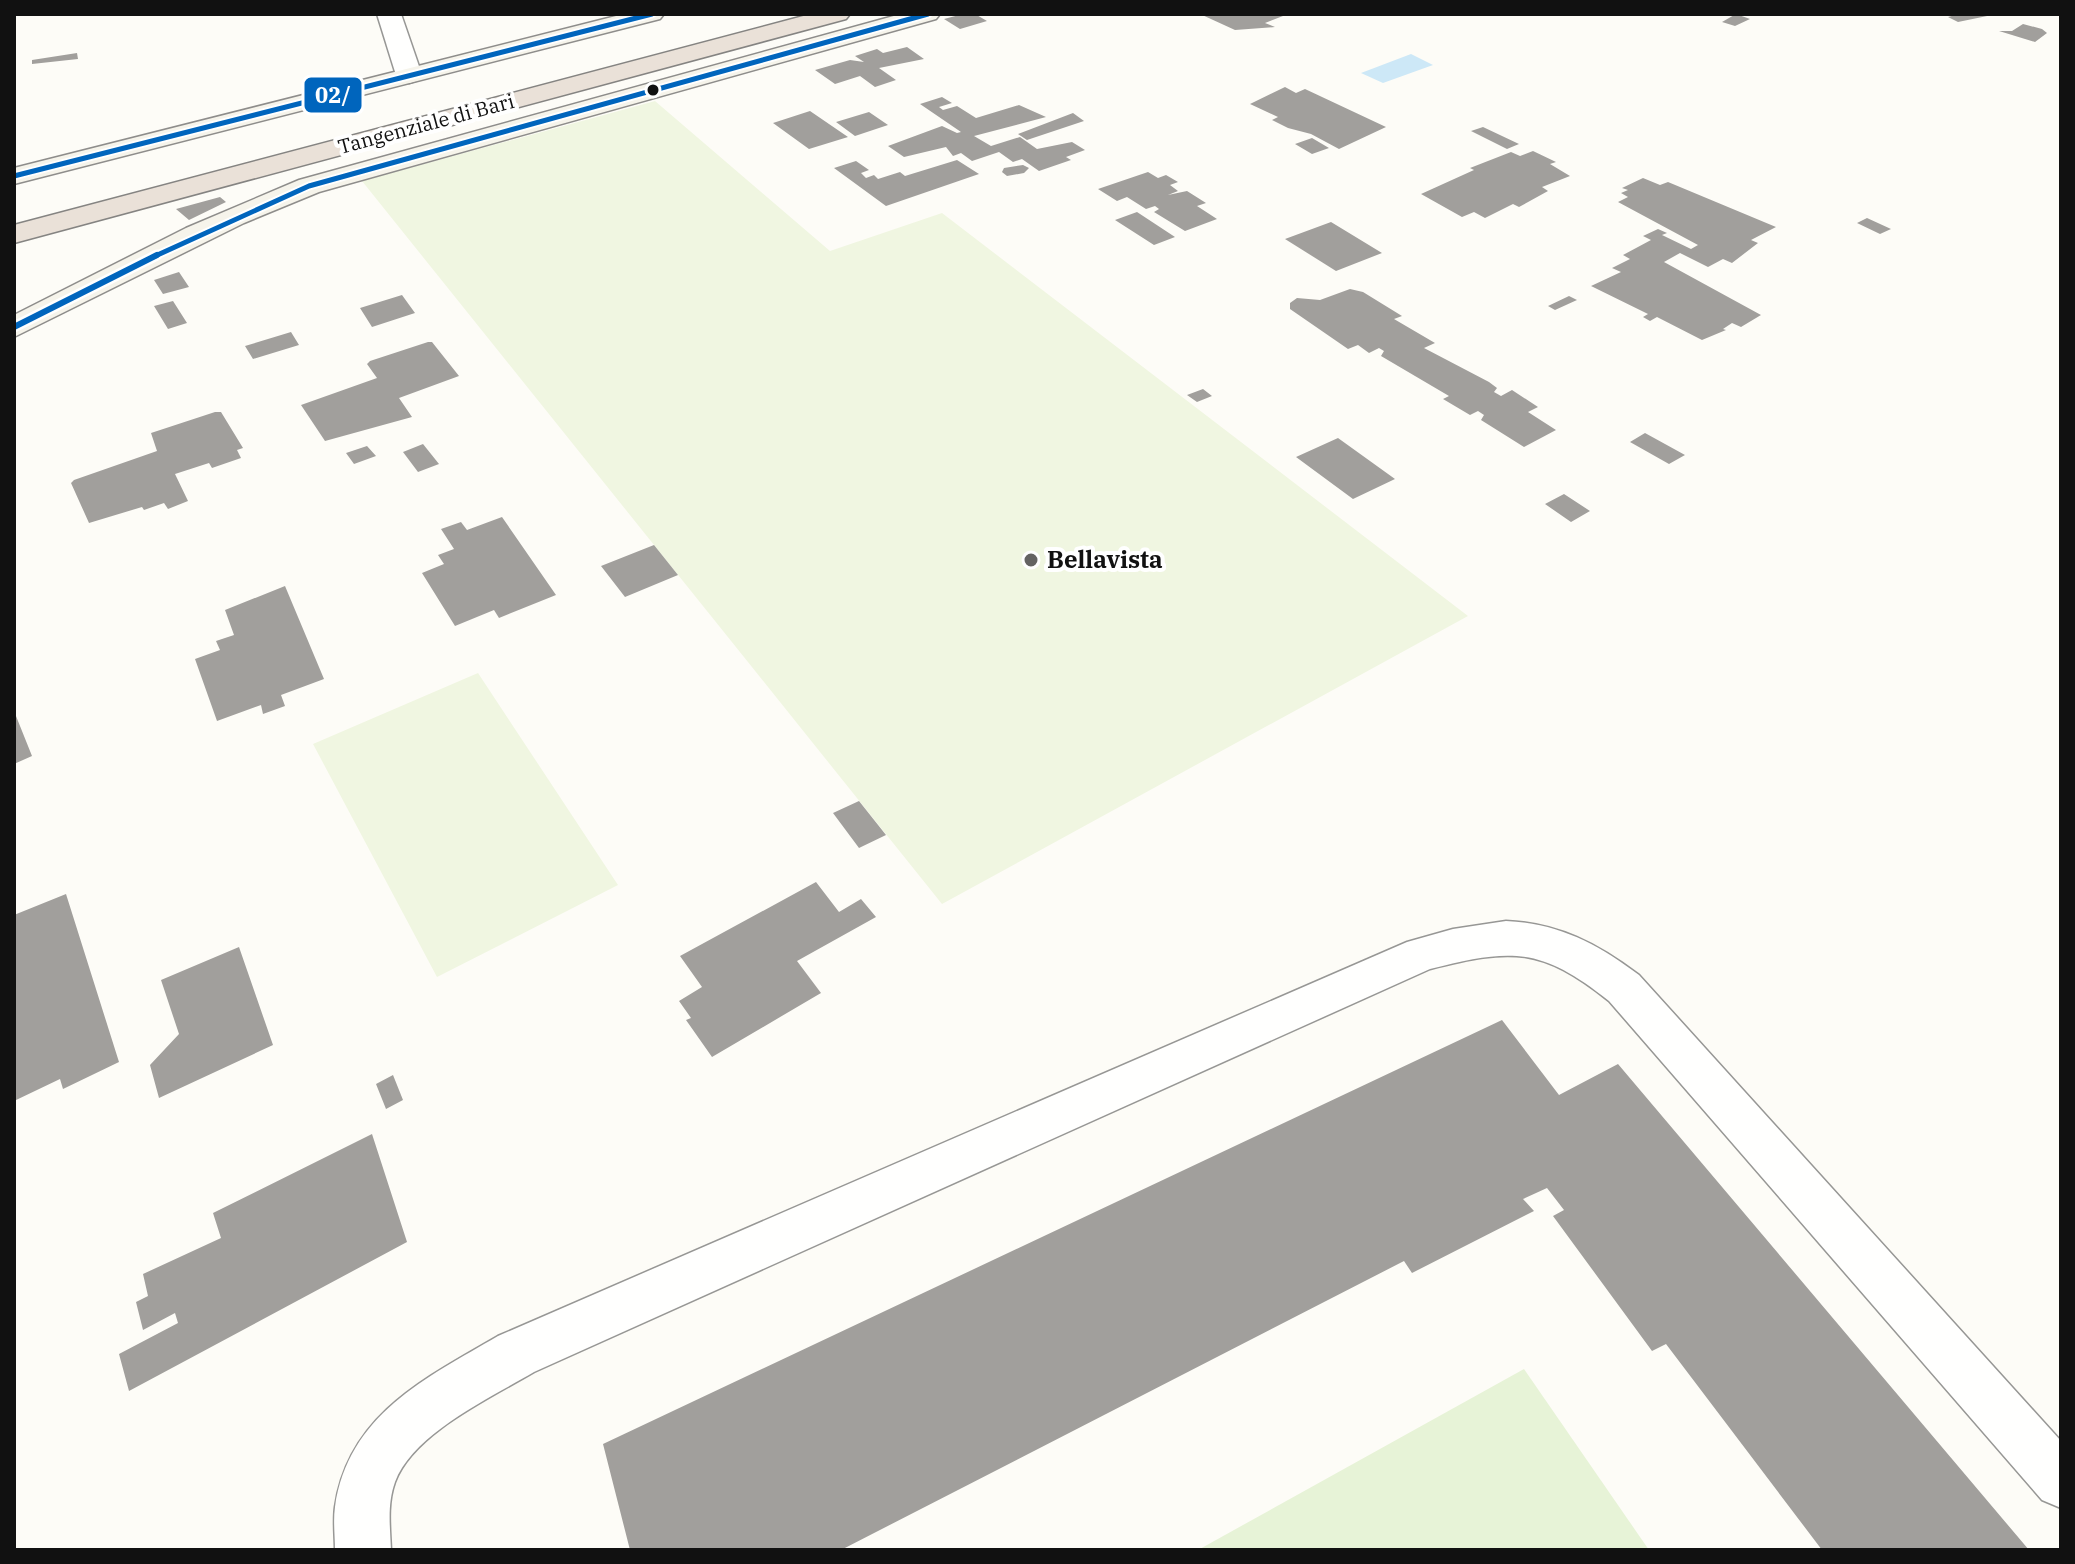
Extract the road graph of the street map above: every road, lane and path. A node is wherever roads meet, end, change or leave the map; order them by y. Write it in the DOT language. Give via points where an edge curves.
graph roads {
  1 [pos="389,14"];
  2 [pos="652,14"];
  3 [pos="753,14"];
  4 [pos="838,14"];
  5 [pos="928,14"];
  6 [pos="409,75"];
  7 [pos="14,176"];
  8 [pos="60,195"];
  9 [pos="14,234"];
  10 [pos="14,327"];
  11 [pos="2061,1481"];
  12 [pos="363,1550"];
  1 -- 6 [label="street"];
  2 -- 6 [label="street"];
  3 -- 8 [label="highway, Tangenziale di Bari"];
  4 -- 9 [label="highway, Tangenziale di Bari"];
  5 -- 10 [label="street" via="309,186 227,218"];
  6 -- 7 [label="street"];
  11 -- 12 [label="lane" via="1624,988 1587,957 1537,939 1481,938 1422,954 516,1354 394,1433 367,1482"];
}
